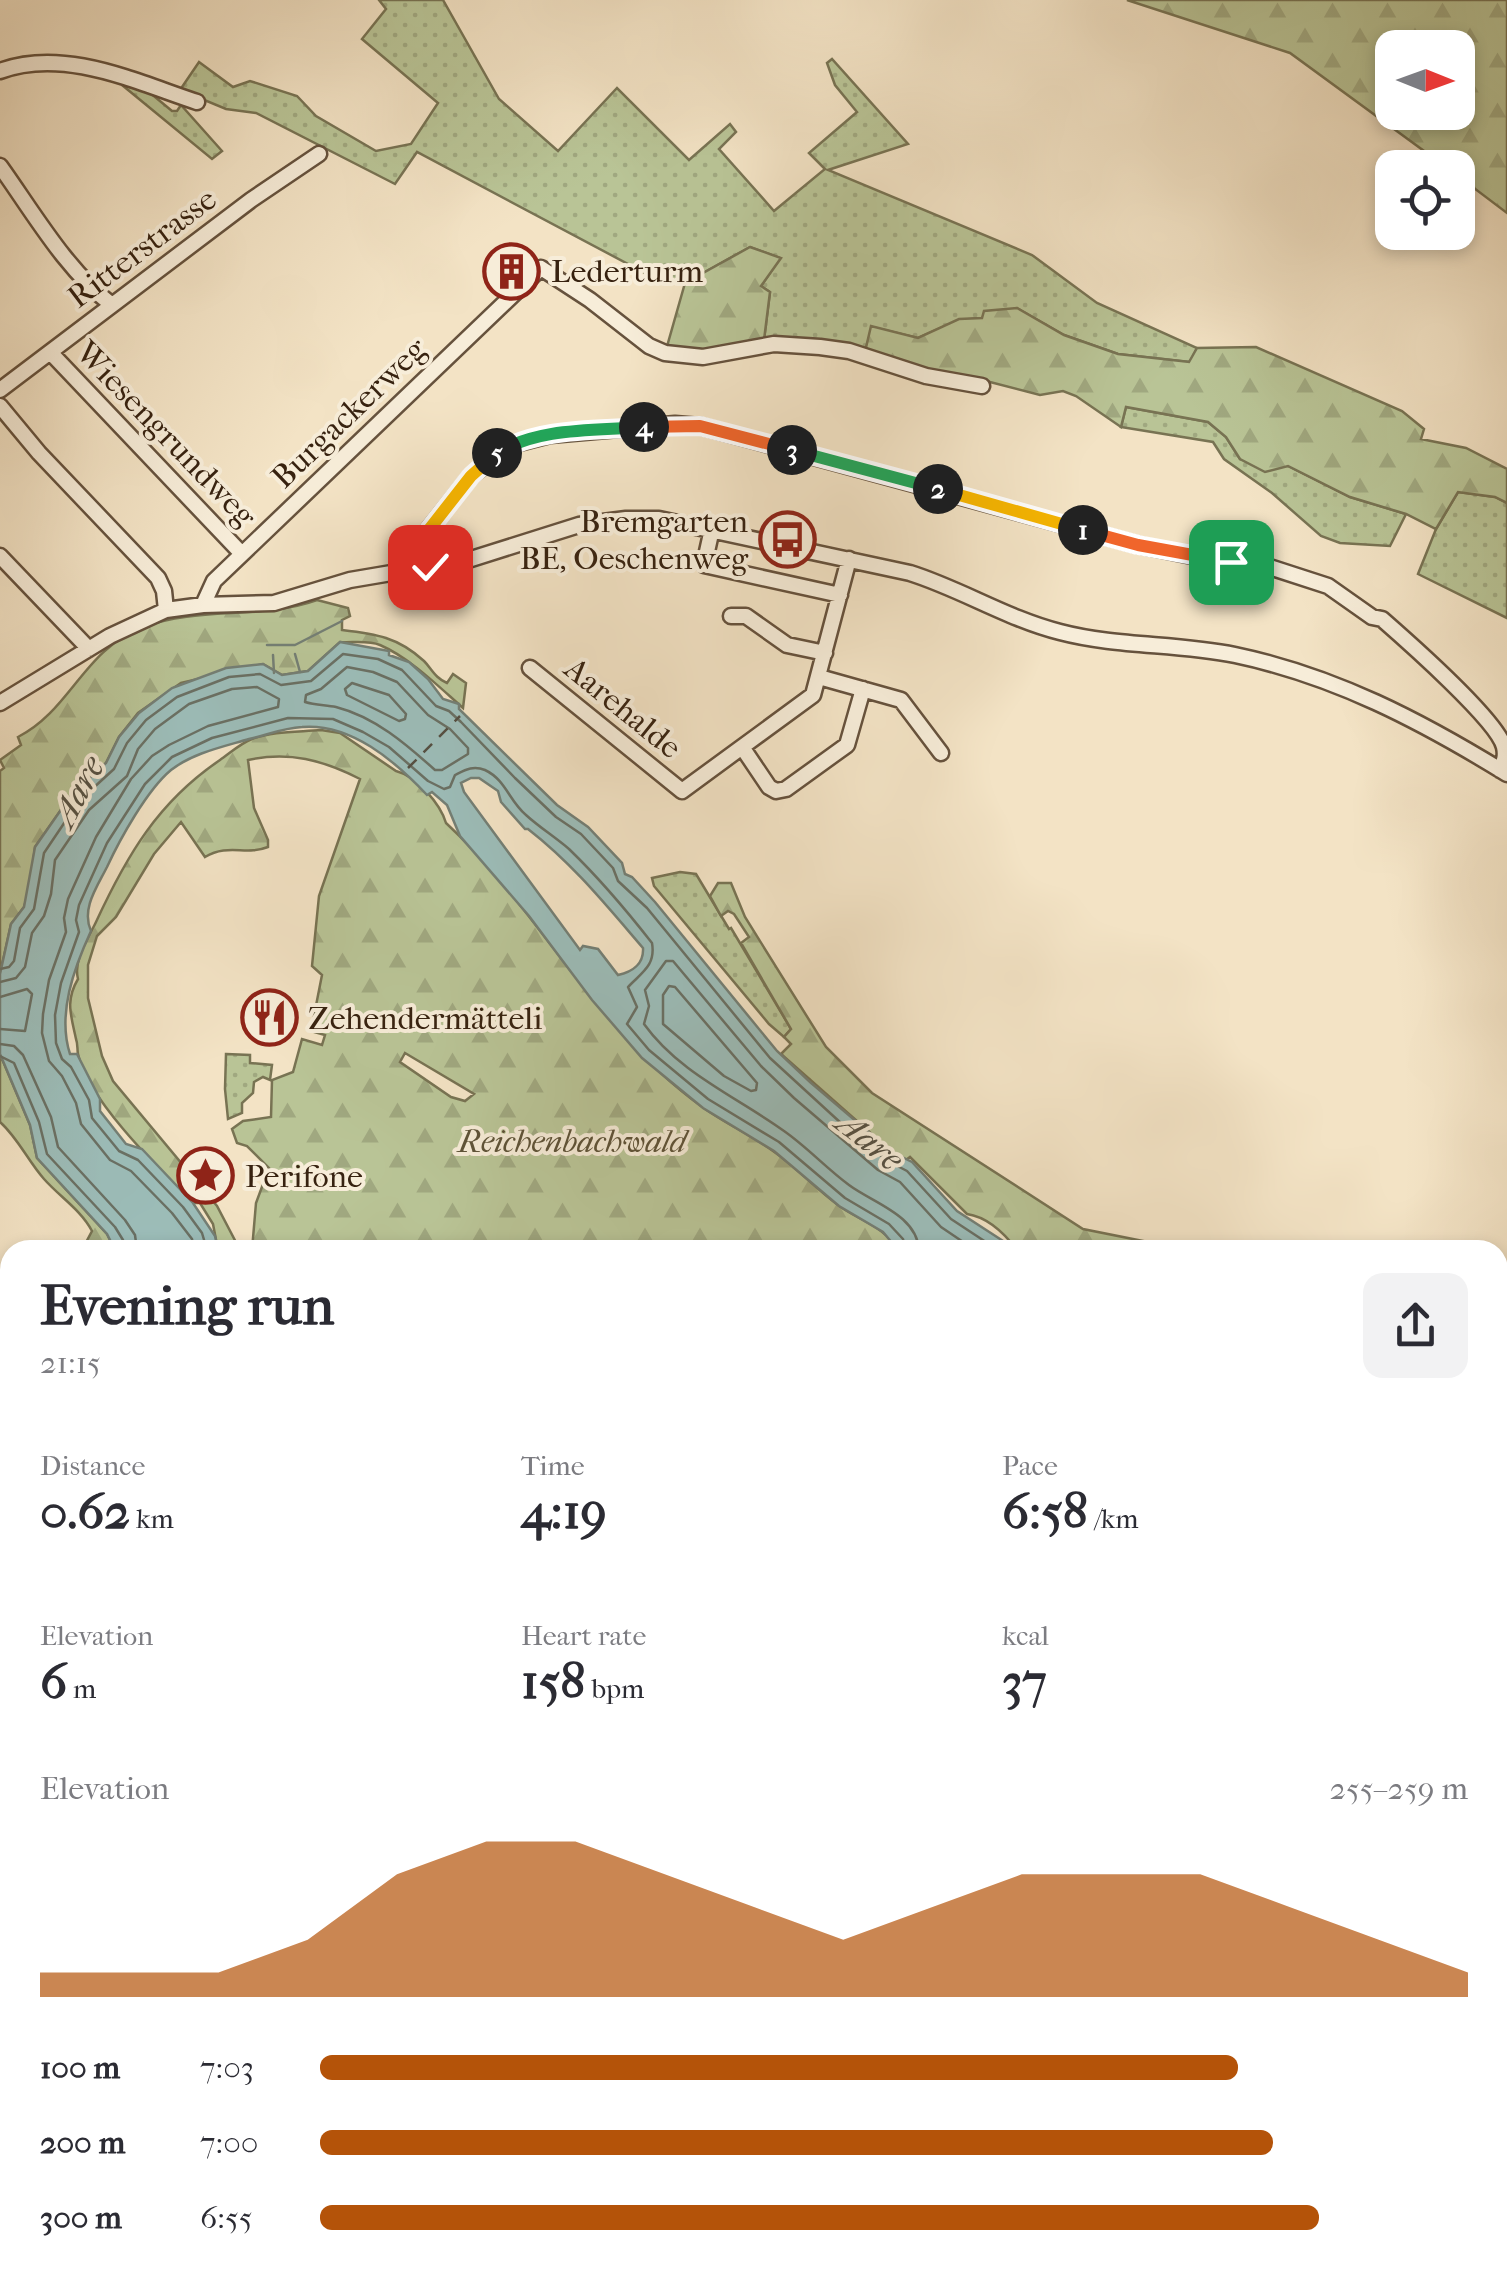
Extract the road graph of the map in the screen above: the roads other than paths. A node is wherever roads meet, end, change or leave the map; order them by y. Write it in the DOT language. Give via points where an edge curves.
graph roads {
  1 [pos="0,71"];
  2 [pos="196,102"];
  3 [pos="319,154"];
  4 [pos="0,166"];
  5 [pos="112,305"];
  6 [pos="50,352"];
  7 [pos="982,386"];
  8 [pos="0,390"];
  9 [pos="0,406"];
  10 [pos="712,528"];
  11 [pos="242,554"];
  12 [pos="0,556"];
  13 [pos="848,559"];
  14 [pos="404,571"];
  15 [pos="840,595"];
  16 [pos="202,604"];
  17 [pos="166,610"];
  18 [pos="731,616"];
  19 [pos="89,649"];
  20 [pos="825,653"];
  21 [pos="530,668"];
  22 [pos="819,677"];
  23 [pos="863,689"];
  24 [pos="0,704"];
  25 [pos="742,747"];
  26 [pos="941,753"];
  27 [pos="1503,772"];
  1 -- 2 [label="street" via="40,62 71,64"];
  3 -- 5 [label="street, Ritterstrasse"];
  4 -- 5 [label="street" via="61,250"];
  5 -- 6 [label="street, Ritterstrasse"];
  6 -- 8 [label="street, Ritterstrasse"];
  6 -- 11 [label="street, Wiesengrundweg"];
  7 -- 11 [label="street, Burgackerweg" via="820,347 774,344 693,358 666,353 541,268"];
  9 -- 17 [label="street" via="158,578"];
  10 -- 13 [label="street"];
  10 -- 14 [label="street" via="659,519 591,522 468,560"];
  10 -- 15 [label="street" via="704,565"];
  11 -- 16 [label="street, Burgackerweg"];
  12 -- 19 [label="street"];
  13 -- 15 [label="street"];
  13 -- 27 [label="street" via="946,584 1062,633 1216,652 1313,676 1412,718"];
  14 -- 16 [label="street" via="274,603"];
  14 -- 27 [label="street" via="406,559 471,476 510,445 550,434 700,426 1138,545 1217,562 1254,562 1328,586 1382,619 1448,679 1502,740"];
  15 -- 20 [label="street"];
  16 -- 17 [label="street"];
  17 -- 19 [label="street"];
  18 -- 20 [label="street" via="746,616 787,645"];
  19 -- 24 [label="street"];
  20 -- 22 [label="street"];
  21 -- 25 [label="street, Aarehalde" via="682,791"];
  22 -- 23 [label="street"];
  22 -- 25 [label="street" via="810,700"];
  23 -- 25 [label="street" via="847,745 786,790 769,787"];
  23 -- 26 [label="street" via="905,703"];
}
